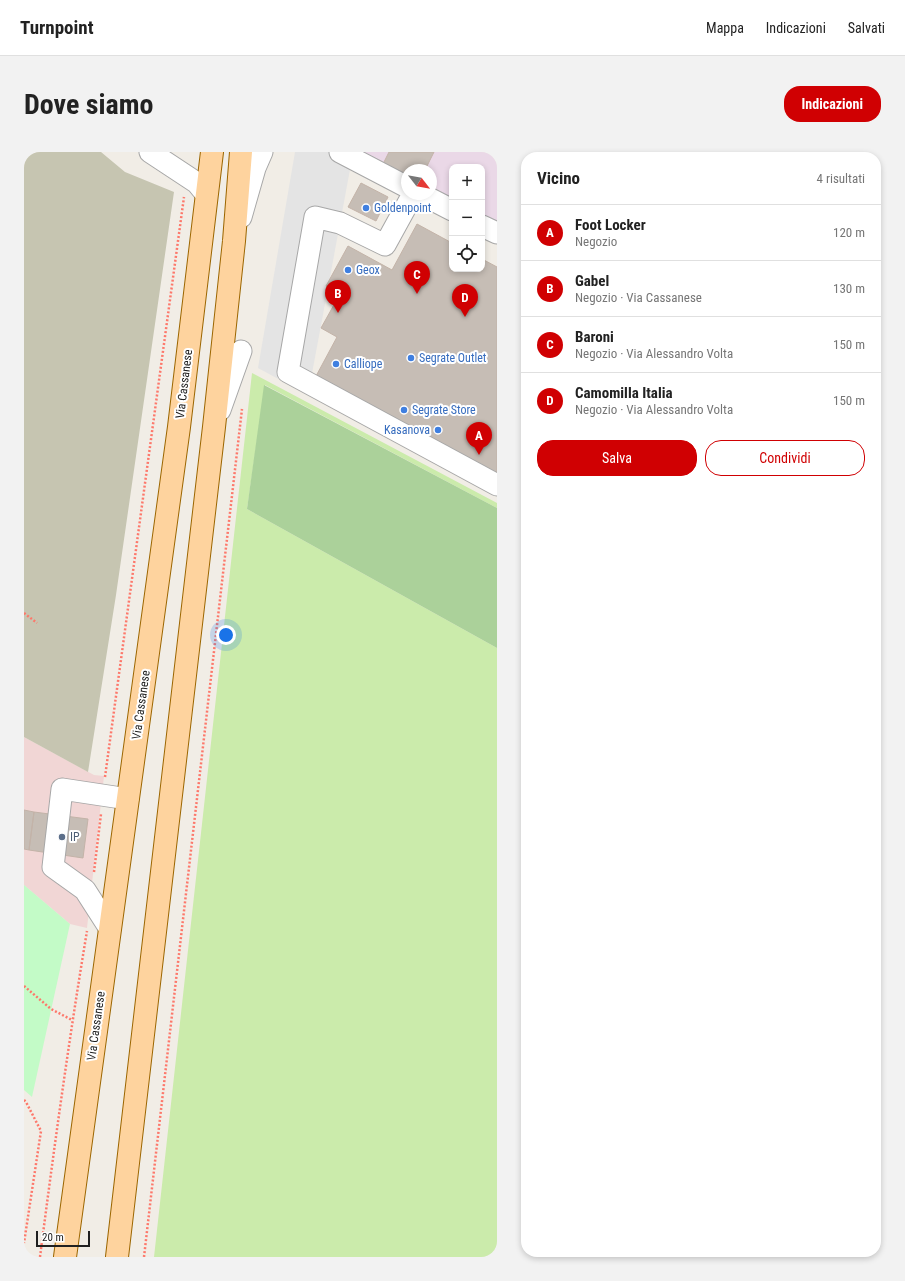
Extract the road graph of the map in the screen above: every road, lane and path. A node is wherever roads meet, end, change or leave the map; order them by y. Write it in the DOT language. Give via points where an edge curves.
graph roads {
  1 [pos="176,152"];
  2 [pos="212,152"];
  3 [pos="241,152"];
  4 [pos="262,152"];
  5 [pos="340,152"];
  6 [pos="152,153"];
  7 [pos="401,184"];
  8 [pos="206,194"];
  9 [pos="184,195"];
  10 [pos="410,200"];
  11 [pos="433,200"];
  12 [pos="449,208"];
  13 [pos="485,227"];
  14 [pos="497,233"];
  15 [pos="234,241"];
  16 [pos="241,351"];
  17 [pos="242,408"];
  18 [pos="214,427"];
  19 [pos="497,485"];
  20 [pos="24,614"];
  21 [pos="37,623"];
  22 [pos="103,796"];
  23 [pos="128,799"];
  24 [pos="91,901"];
  25 [pos="110,929"];
  26 [pos="24,986"];
  27 [pos="72,1020"];
  28 [pos="24,1100"];
  29 [pos="24,1243"];
  30 [pos="118,1256"];
  31 [pos="40,1257"];
  32 [pos="65,1257"];
  33 [pos="144,1257"];
  1 -- 6 [label="street"];
  2 -- 8 [label="main road, Via Cassanese"];
  3 -- 15 [label="main road"];
  4 -- 15 [label="street"];
  5 -- 7 [label="street"];
  6 -- 8 [label="street" via="197,183"];
  8 -- 23 [label="main road, Via Cassanese" via="179,427"];
  9 -- 22 [label="path"];
  10 -- 19 [label="street" via="385,245 340,223 315,217 288,372"];
  11 -- 12 [label="street"];
  13 -- 14 [label="street"];
  15 -- 18 [label="main road"];
  16 -- 18 [label="street"];
  17 -- 33 [label="path"];
  18 -- 30 [label="main road"];
  20 -- 21 [label="path"];
  22 -- 23 [label="street"];
  22 -- 24 [label="path"];
  22 -- 24 [label="street" via="62,789 53,867 85,890"];
  23 -- 25 [label="main road, Via Cassanese"];
  24 -- 25 [label="street"];
  24 -- 27 [label="path"];
  25 -- 32 [label="main road, Via Cassanese"];
  26 -- 27 [label="path" via="51,1009"];
  27 -- 31 [label="path"];
  28 -- 29 [label="path" via="41,1132"];
}
